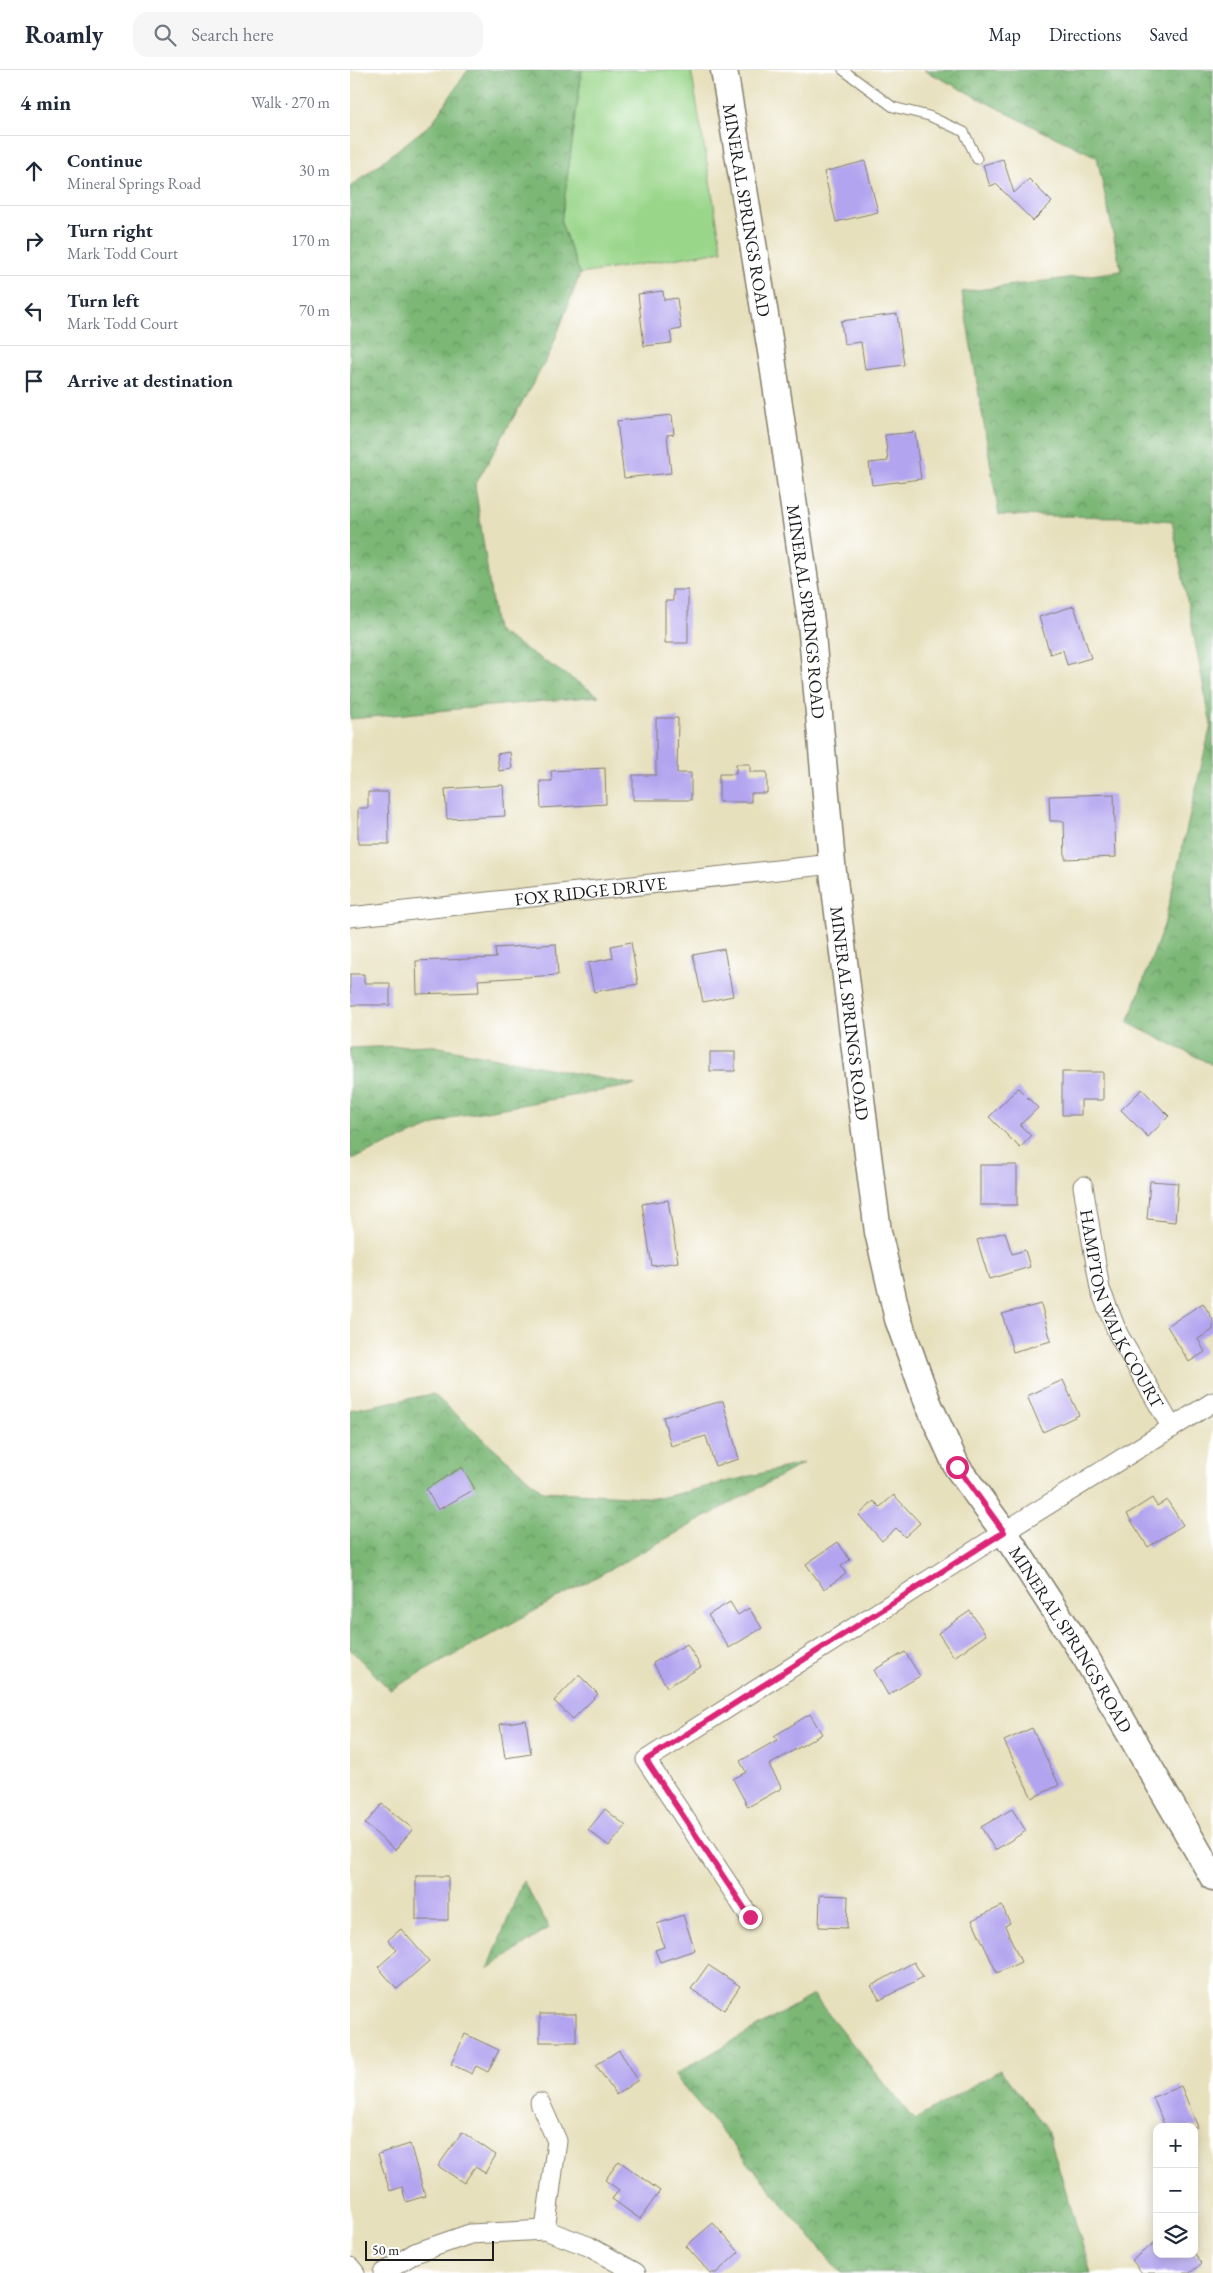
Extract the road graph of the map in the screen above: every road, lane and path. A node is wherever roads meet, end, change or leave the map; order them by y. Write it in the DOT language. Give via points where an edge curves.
graph roads {
  1 [pos="724,70"];
  2 [pos="843,70"];
  3 [pos="977,159"];
  4 [pos="832,864"];
  5 [pos="350,917"];
  6 [pos="1083,1186"];
  7 [pos="1213,1402"];
  8 [pos="1172,1428"];
  9 [pos="1004,1532"];
  10 [pos="1213,1877"];
  11 [pos="750,1917"];
  12 [pos="540,2103"];
  13 [pos="545,2230"];
  14 [pos="350,2267"];
  15 [pos="355,2273"];
  16 [pos="383,2273"];
  17 [pos="636,2273"];
  1 -- 4 [label="street, MINERAL SPRINGS ROAD" via="771,351 811,622"];
  2 -- 3 [label="lane" via="893,106 929,116 964,132"];
  4 -- 5 [label="street, FOX RIDGE DRIVE"];
  4 -- 9 [label="street, MINERAL SPRINGS ROAD" via="878,1232 898,1319 928,1403 957,1467"];
  6 -- 8 [label="street, HAMPTON WALK COURT" via="1100,1289 1118,1334"];
  7 -- 8 [label="street"];
  8 -- 9 [label="street"];
  9 -- 10 [label="street, MINERAL SPRINGS ROAD" via="1086,1658"];
  9 -- 11 [label="street" via="646,1760"];
  12 -- 13 [label="street" via="557,2141"];
  13 -- 16 [label="street" via="470,2234 416,2253"];
  13 -- 17 [label="street" via="588,2246"];
  14 -- 15 [label="street"];
}
